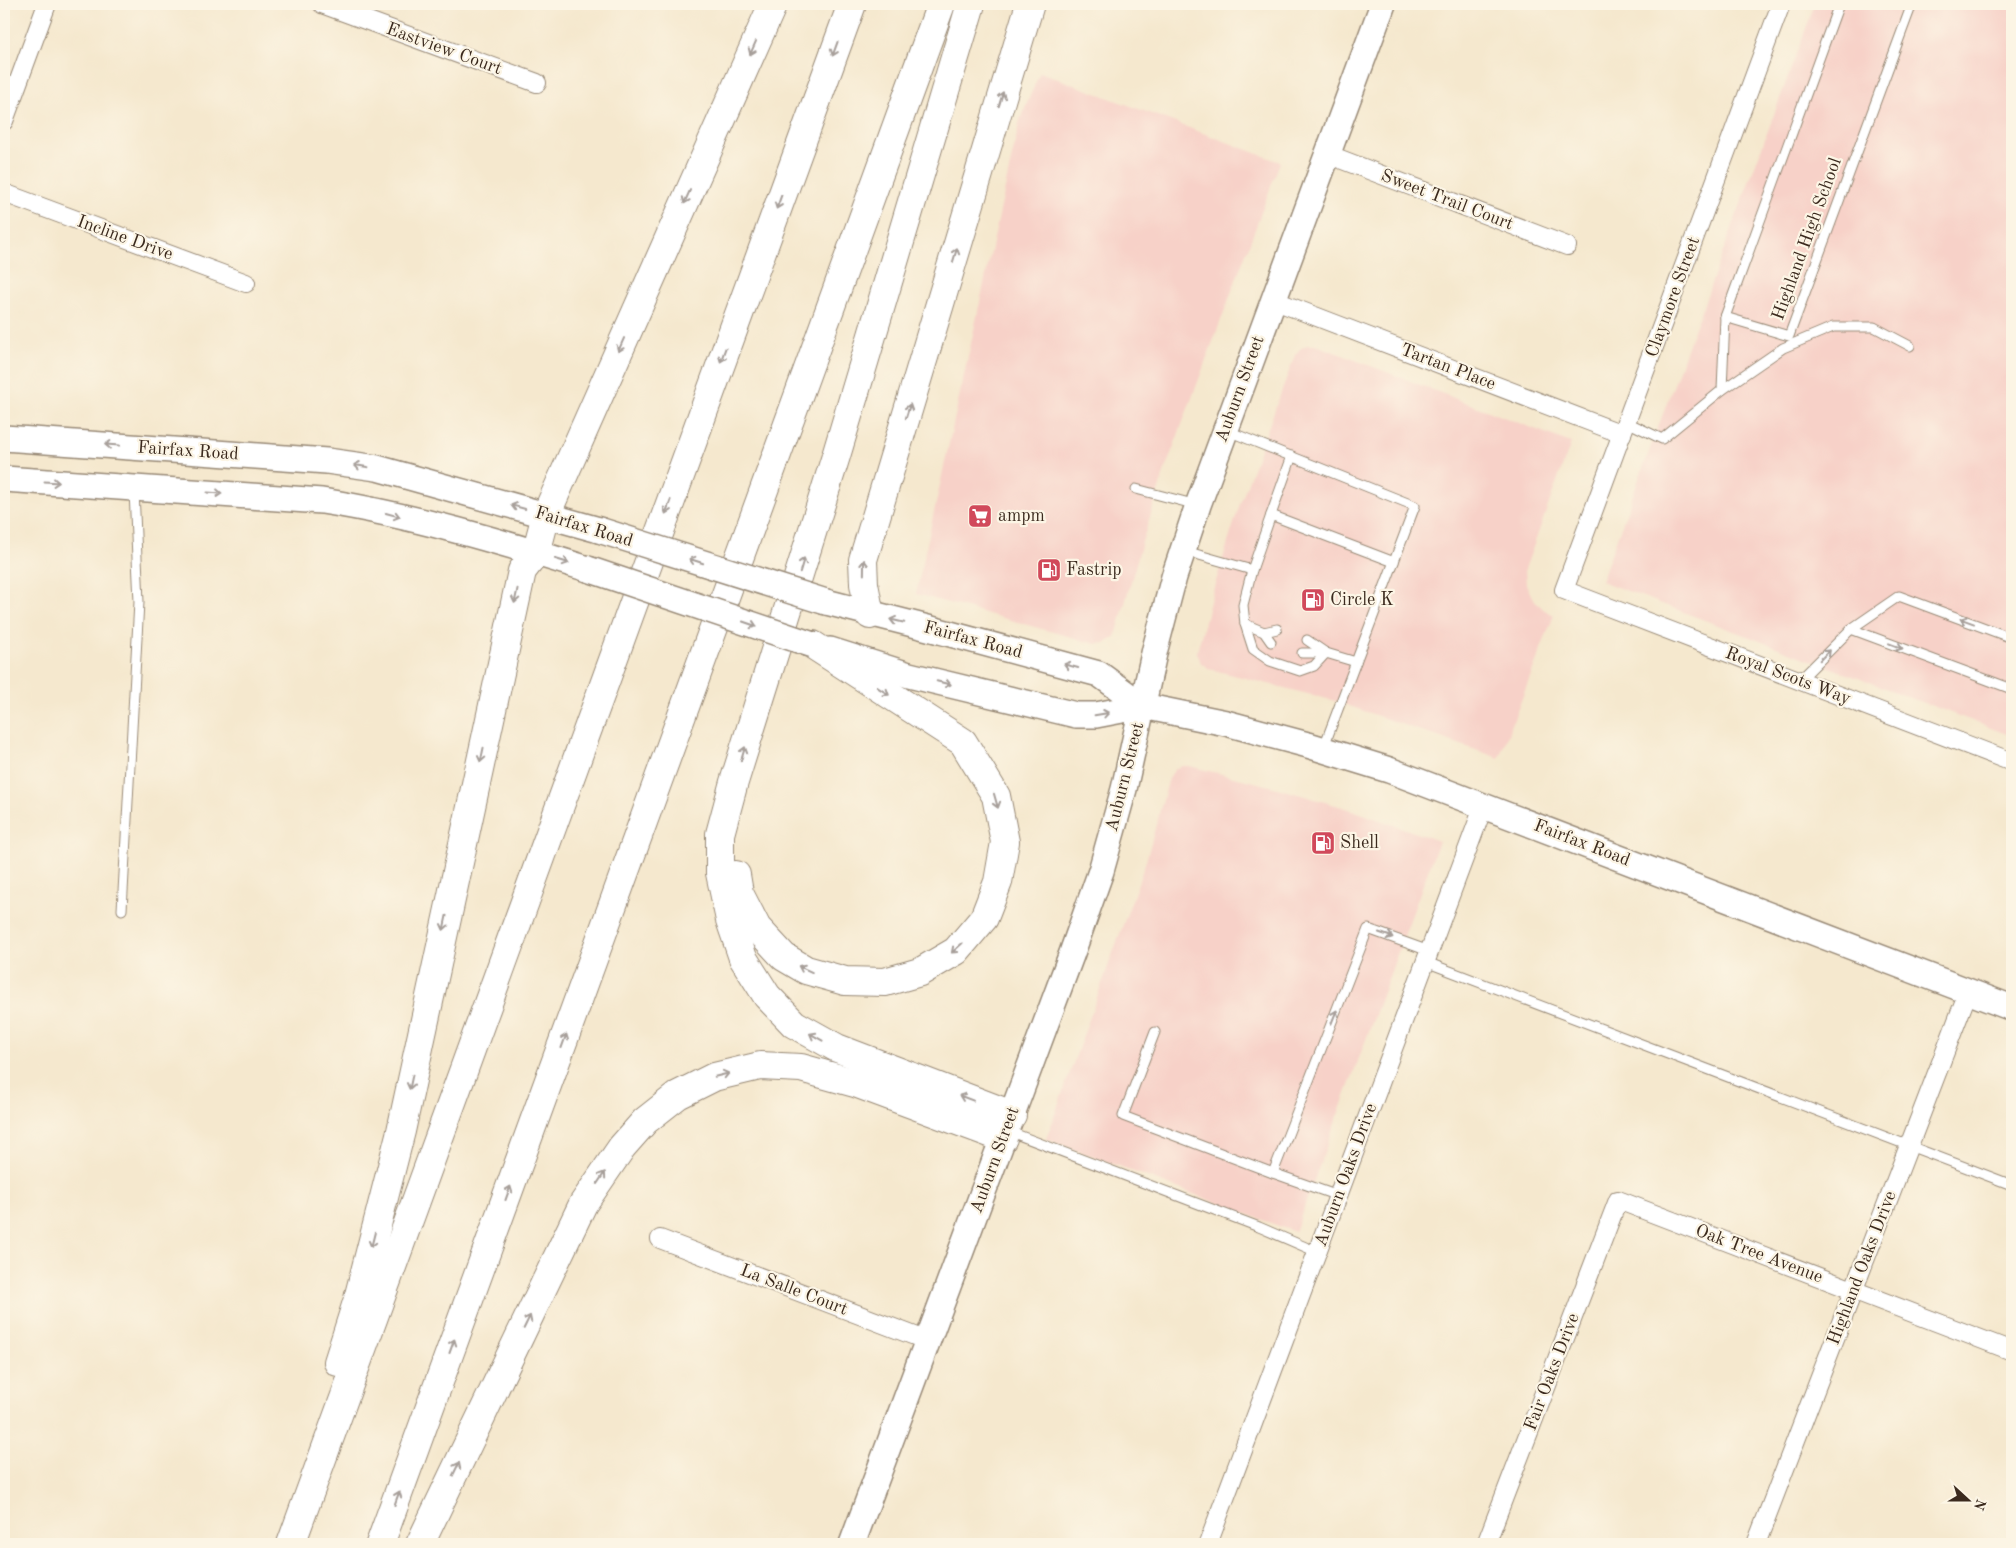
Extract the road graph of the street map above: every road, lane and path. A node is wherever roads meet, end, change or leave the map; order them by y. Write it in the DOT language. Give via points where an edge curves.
graph roads {
  1 [pos="47,4"];
  2 [pos="322,4"];
  3 [pos="773,4"];
  4 [pos="852,4"];
  5 [pos="941,4"];
  6 [pos="971,4"];
  7 [pos="1030,4"];
  8 [pos="1382,4"];
  9 [pos="1781,4"];
  10 [pos="1839,4"];
  11 [pos="1912,4"];
  12 [pos="537,83"];
  13 [pos="4,121"];
  14 [pos="1327,154"];
  15 [pos="4,193"];
  16 [pos="1567,246"];
  17 [pos="246,283"];
  18 [pos="1273,300"];
  19 [pos="1725,317"];
  20 [pos="1789,336"];
  21 [pos="1910,346"];
  22 [pos="1783,348"];
  23 [pos="1722,390"];
  24 [pos="1624,428"];
  25 [pos="1224,429"];
  26 [pos="4,438"];
  27 [pos="1292,456"];
  28 [pos="4,479"];
  29 [pos="133,488"];
  30 [pos="1136,489"];
  31 [pos="1198,505"];
  32 [pos="546,515"];
  33 [pos="1271,515"];
  34 [pos="1183,550"];
  35 [pos="536,553"];
  36 [pos="1394,562"];
  37 [pos="1252,570"];
  38 [pos="1564,590"];
  39 [pos="870,615"];
  40 [pos="1245,624"];
  41 [pos="1276,629"];
  42 [pos="1851,629"];
  43 [pos="1264,632"];
  44 [pos="2012,638"];
  45 [pos="1307,640"];
  46 [pos="1271,642"];
  47 [pos="813,645"];
  48 [pos="1302,652"];
  49 [pos="1326,653"];
  50 [pos="1356,662"];
  51 [pos="1800,680"];
  52 [pos="2012,689"];
  53 [pos="1143,706"];
  54 [pos="1323,749"];
  55 [pos="2012,762"];
  56 [pos="734,782"];
  57 [pos="1484,806"];
  58 [pos="122,910"];
  59 [pos="1428,956"];
  60 [pos="1968,992"];
  61 [pos="2012,1008"];
  62 [pos="1154,1032"];
  63 [pos="1007,1128"];
  64 [pos="1909,1145"];
  65 [pos="1273,1173"];
  66 [pos="2012,1185"];
  67 [pos="1338,1196"];
  68 [pos="1618,1200"];
  69 [pos="660,1239"];
  70 [pos="1317,1252"];
  71 [pos="1854,1290"];
  72 [pos="928,1341"];
  73 [pos="2012,1351"];
  74 [pos="281,1544"];
  75 [pos="290,1544"];
  76 [pos="380,1544"];
  77 [pos="420,1544"];
  78 [pos="852,1544"];
  79 [pos="1208,1544"];
  80 [pos="1486,1544"];
  81 [pos="1758,1544"];
  1 -- 13 [label="street"];
  2 -- 12 [label="street, Eastview Court"];
  3 -- 32 [label="highway, one-way"];
  4 -- 75 [label="highway, one-way"];
  76 -- 5 [label="highway, one-way"];
  56 -- 6 [label="highway, one-way" via="836,456"];
  39 -- 7 [label="highway, one-way" via="864,584 864,560"];
  8 -- 14 [label="main road, Auburn Street"];
  9 -- 24 [label="street, Claymore Street"];
  10 -- 19 [label="lane"];
  11 -- 20 [label="lane, Highland High School"];
  14 -- 16 [label="street, Sweet Trail Court"];
  14 -- 18 [label="main road, Auburn Street"];
  15 -- 17 [label="street, Incline Drive"];
  18 -- 24 [label="street, Tartan Place"];
  18 -- 25 [label="main road, Auburn Street"];
  19 -- 20 [label="lane, Highland High School"];
  19 -- 23 [label="lane"];
  20 -- 22 [label="lane"];
  21 -- 22 [label="lane" via="1874,327 1833,327"];
  22 -- 23 [label="lane"];
  23 -- 24 [label="lane" via="1662,438"];
  24 -- 38 [label="street, Claymore Street"];
  25 -- 27 [label="lane"];
  25 -- 31 [label="main road, Auburn Street"];
  32 -- 26 [label="main road, Fairfax Road, one-way" via="377,468 327,461"];
  27 -- 33 [label="lane"];
  27 -- 36 [label="lane" via="1415,506"];
  28 -- 29 [label="main road, Fairfax Road, one-way"];
  29 -- 35 [label="main road, Fairfax Road, one-way" via="322,501 368,508"];
  29 -- 58 [label="lane" via="139,602"];
  30 -- 31 [label="lane"];
  31 -- 34 [label="main road, Auburn Street"];
  32 -- 35 [label="highway"];
  39 -- 32 [label="main road, Fairfax Road, one-way, bridge"];
  33 -- 36 [label="lane"];
  33 -- 37 [label="lane"];
  34 -- 37 [label="lane"];
  34 -- 53 [label="main road, Auburn Street" via="1155,649"];
  35 -- 47 [label="main road, Fairfax Road, one-way, bridge"];
  35 -- 74 [label="highway, one-way" via="522,571 401,1130 358,1299"];
  36 -- 50 [label="lane"];
  37 -- 40 [label="lane" via="1243,605"];
  38 -- 51 [label="street, Royal Scots Way"];
  53 -- 39 [label="main road, Fairfax Road, one-way" via="1099,674"];
  40 -- 43 [label="lane"];
  40 -- 49 [label="lane" via="1253,649 1270,662 1300,672 1314,666"];
  41 -- 43 [label="lane"];
  44 -- 42 [label="lane, one-way" via="1899,596"];
  51 -- 42 [label="lane, one-way"];
  42 -- 52 [label="lane, one-way"];
  43 -- 46 [label="lane"];
  45 -- 49 [label="lane"];
  47 -- 53 [label="main road, Fairfax Road, one-way" via="909,675 1076,715 1096,715"];
  47 -- 56 [label="highway, one-way" via="963,742 996,796 1005,842 998,882 984,918 956,951 911,975 885,982 845,982 806,970 784,957 757,928 739,893 732,858"];
  48 -- 49 [label="lane"];
  49 -- 50 [label="lane"];
  50 -- 54 [label="lane"];
  51 -- 55 [label="street, Royal Scots Way"];
  53 -- 54 [label="main road, Fairfax Road" via="1226,723"];
  53 -- 63 [label="main road, Auburn Street" via="1101,871"];
  54 -- 57 [label="main road, Fairfax Road"];
  63 -- 56 [label="highway, one-way" via="837,1048 794,1024 768,996 743,958 730,920 720,873 720,834"];
  57 -- 59 [label="street, Auburn Oaks Drive"];
  57 -- 60 [label="main road, Fairfax Road"];
  59 -- 64 [label="lane"];
  65 -- 59 [label="lane, one-way" via="1368,929"];
  59 -- 67 [label="street, Auburn Oaks Drive"];
  60 -- 61 [label="main road, Fairfax Road"];
  60 -- 64 [label="street, Highland Oaks Drive"];
  62 -- 65 [label="lane" via="1123,1116"];
  63 -- 70 [label="lane"];
  63 -- 72 [label="main road, Auburn Street"];
  77 -- 63 [label="highway, one-way" via="583,1204 622,1147 645,1122 678,1095 714,1077 760,1066 801,1068"];
  64 -- 66 [label="lane"];
  64 -- 71 [label="street, Highland Oaks Drive"];
  65 -- 67 [label="lane"];
  67 -- 70 [label="street, Auburn Oaks Drive"];
  68 -- 71 [label="street, Oak Tree Avenue"];
  68 -- 80 [label="street, Fair Oaks Drive"];
  69 -- 72 [label="street, La Salle Court"];
  70 -- 79 [label="street, Auburn Oaks Drive"];
  71 -- 73 [label="street, Oak Tree Avenue"];
  71 -- 81 [label="street, Highland Oaks Drive"];
  72 -- 78 [label="main road, Auburn Street"];
}
